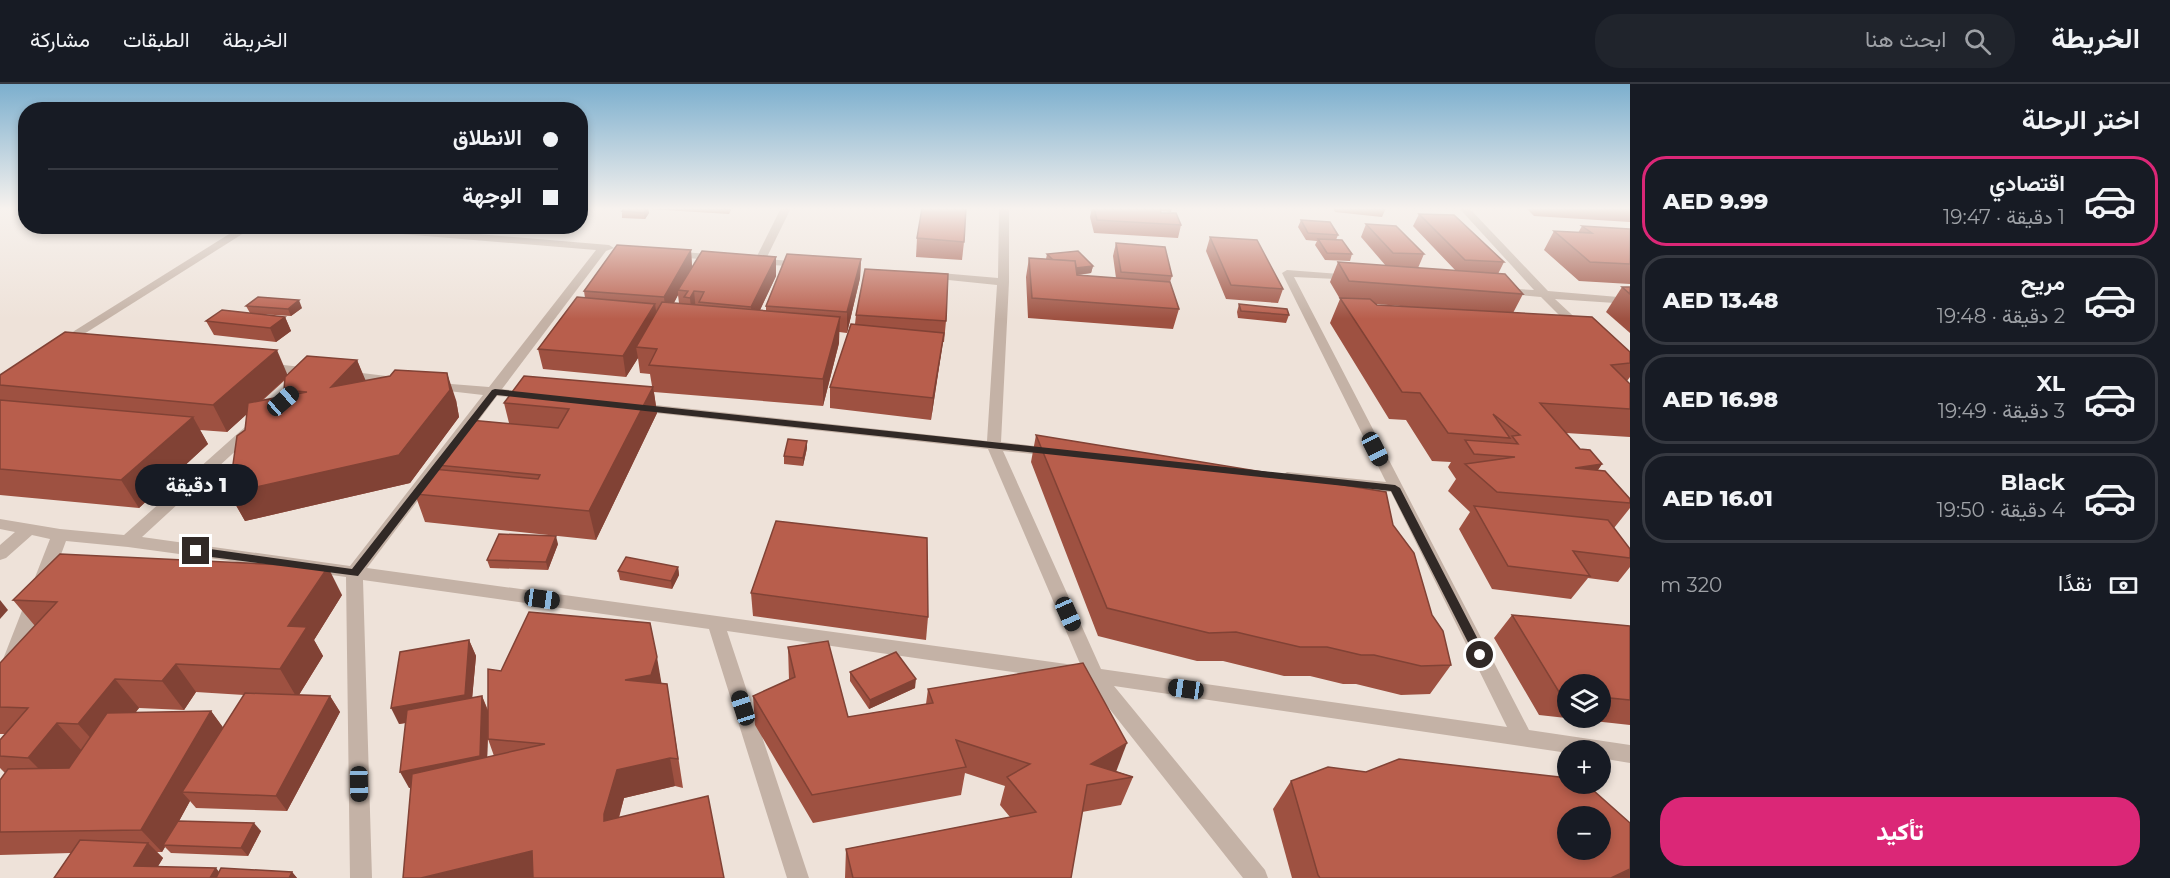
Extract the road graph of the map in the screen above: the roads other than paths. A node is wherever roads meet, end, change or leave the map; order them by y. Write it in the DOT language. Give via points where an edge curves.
graph roads {
  1 [pos="219,245"];
  2 [pos="568,245"];
  3 [pos="764,245"];
  4 [pos="1004,245"];
  5 [pos="1498,245"];
  6 [pos="603,248"];
  7 [pos="625,250"];
  8 [pos="659,252"];
  9 [pos="726,258"];
  10 [pos="818,266"];
  11 [pos="922,275"];
  12 [pos="1369,280"];
  13 [pos="1004,282"];
  14 [pos="1486,289"];
  15 [pos="1544,294"];
  16 [pos="1630,301"];
  17 [pos="1587,336"];
  18 [pos="82,347"];
  19 [pos="245,365"];
  20 [pos="315,372"];
  21 [pos="299,387"];
  22 [pos="495,392"];
  23 [pos="542,397"];
  24 [pos="626,406"];
  25 [pos="258,423"];
  26 [pos="994,446"];
  27 [pos="1065,454"];
  28 [pos="1277,476"];
  29 [pos="1395,488"];
  30 [pos="0,524"];
  31 [pos="30,528"];
  32 [pos="60,535"];
  33 [pos="128,541"];
  34 [pos="0,554"];
  35 [pos="354,573"];
  36 [pos="716,624"];
  37 [pos="1095,676"];
  38 [pos="0,692"];
  39 [pos="1523,738"];
  40 [pos="1630,754"];
  41 [pos="361,878"];
  42 [pos="798,878"];
  43 [pos="1257,878"];
  1 -- 18 [label="street" via="53,348"];
  2 -- 6 [label="street"];
  3 -- 10 [label="street" via="754,261"];
  4 -- 13 [label="street"];
  5 -- 15 [label="street"];
  6 -- 7 [label="street"];
  6 -- 22 [label="street"];
  8 -- 9 [label="street"];
  11 -- 13 [label="street"];
  12 -- 29 [label="street" via="1287,273"];
  13 -- 26 [label="street"];
  14 -- 15 [label="street"];
  15 -- 16 [label="street"];
  15 -- 17 [label="street"];
  19 -- 20 [label="street"];
  20 -- 21 [label="street"];
  20 -- 22 [label="street"];
  22 -- 23 [label="street"];
  22 -- 35 [label="street"];
  24 -- 26 [label="street"];
  25 -- 33 [label="street"];
  26 -- 27 [label="street"];
  26 -- 37 [label="street"];
  28 -- 29 [label="street"];
  29 -- 39 [label="street"];
  30 -- 31 [label="street"];
  31 -- 32 [label="street"];
  31 -- 34 [label="street"];
  32 -- 33 [label="street"];
  32 -- 38 [label="street"];
  33 -- 35 [label="street"];
  35 -- 36 [label="street"];
  35 -- 41 [label="street"];
  36 -- 37 [label="street"];
  36 -- 42 [label="street"];
  37 -- 39 [label="street"];
  37 -- 43 [label="street"];
  39 -- 40 [label="street"];
}
